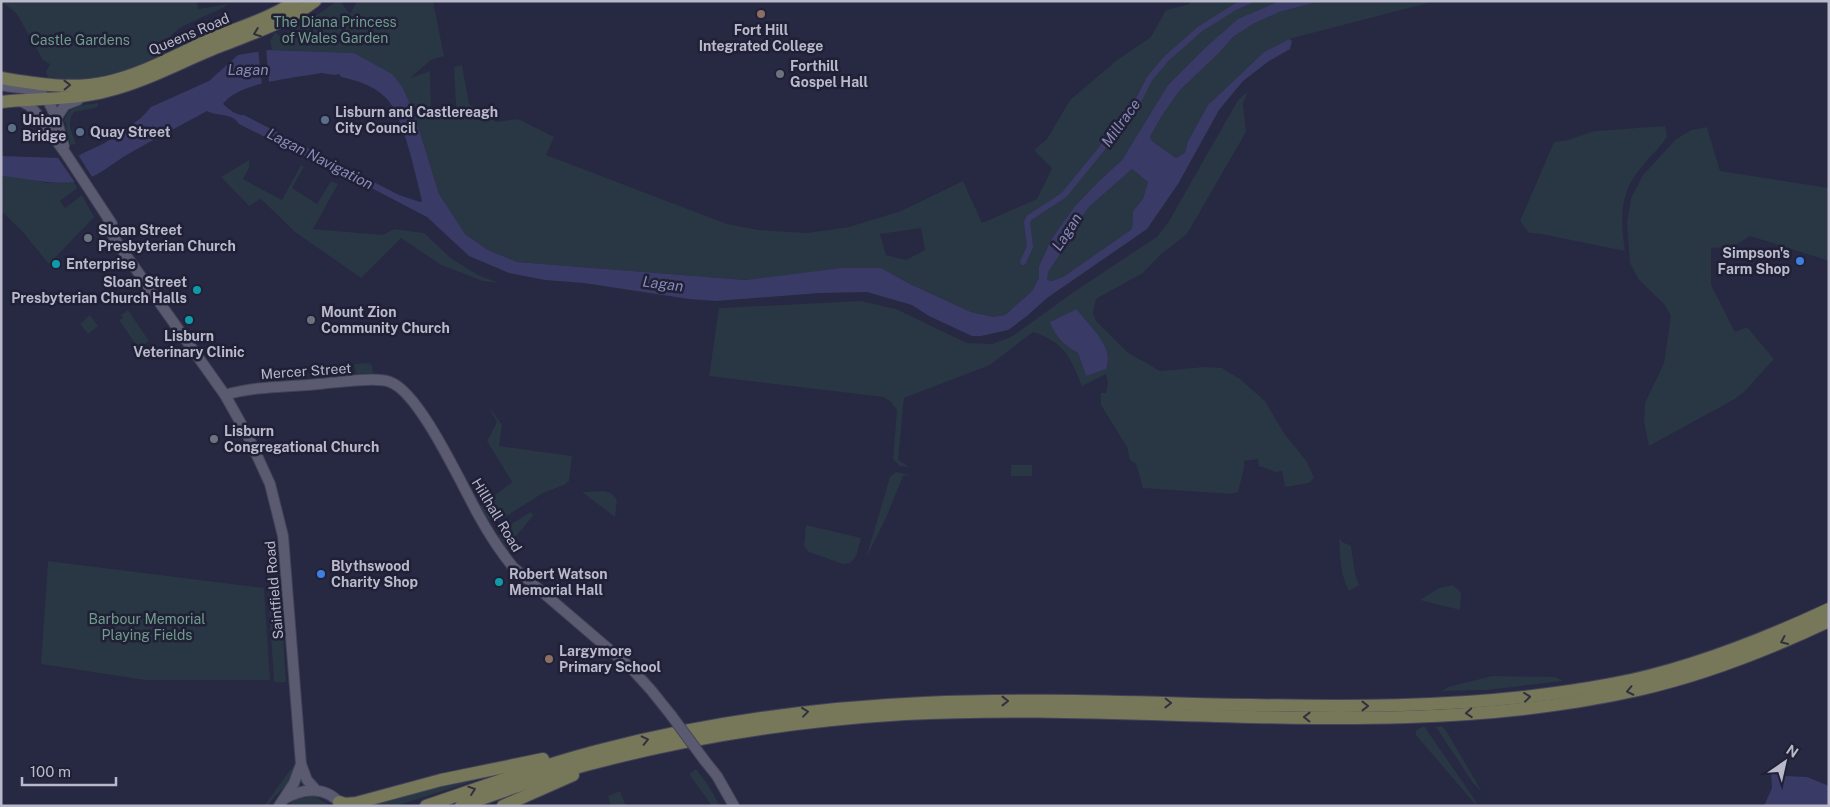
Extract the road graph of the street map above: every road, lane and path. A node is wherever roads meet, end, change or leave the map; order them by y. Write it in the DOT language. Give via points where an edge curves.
graph roads {
  1 [pos="296,1"];
  2 [pos="315,1"];
  3 [pos="1,78"];
  4 [pos="1,85"];
  5 [pos="106,92"];
  6 [pos="47,98"];
  7 [pos="19,100"];
  8 [pos="1,102"];
  9 [pos="55,120"];
  10 [pos="66,154"];
  11 [pos="391,382"];
  12 [pos="225,395"];
  13 [pos="1829,609"];
  14 [pos="1829,621"];
  15 [pos="600,756"];
  16 [pos="301,764"];
  17 [pos="316,790"];
  18 [pos="282,803"];
  19 [pos="340,804"];
  20 [pos="426,806"];
  21 [pos="461,806"];
  22 [pos="503,806"];
  23 [pos="734,806"];
  3 -- 1 [label="highway, Queens Road, one-way" via="44,85 107,82 267,18"];
  2 -- 5 [label="highway, Queens Road, one-way" via="266,29"];
  4 -- 6 [label="main road, Queens Road" via="39,92"];
  5 -- 6 [label="highway, Queens Road"];
  5 -- 9 [label="main road" via="68,103 61,108"];
  6 -- 7 [label="highway, Queens Road"];
  6 -- 9 [label="main road"];
  7 -- 8 [label="highway, Queens Road"];
  7 -- 10 [label="main road" via="30,106"];
  9 -- 10 [label="main road"];
  10 -- 12 [label="main road, Saintfield Road" via="109,224 117,230 125,244 126,254"];
  11 -- 12 [label="main road, Mercer Street" via="380,380 266,388"];
  11 -- 23 [label="main road, Hillhall Road, bridge" via="405,393 429,425 480,518 513,567 631,668 652,690 717,776"];
  12 -- 16 [label="main road, Saintfield Road" via="265,473 280,517"];
  15 -- 13 [label="highway, one-way" via="676,732 872,706 1050,701 1370,706 1466,703 1550,694 1615,684 1711,657"];
  14 -- 15 [label="highway, one-way" via="1761,651 1684,677 1598,698 1516,709 1396,717 1019,712 907,714 809,722"];
  15 -- 19 [label="highway" via="539,760 442,780 356,804"];
  20 -- 15 [label="highway, one-way" via="525,772"];
  15 -- 21 [label="highway"];
  15 -- 22 [label="highway"];
  16 -- 17 [label="main road, Saintfield Road"];
  16 -- 18 [label="main road"];
  17 -- 18 [label="main road" via="300,792"];
  17 -- 19 [label="main road" via="331,795"];
}
